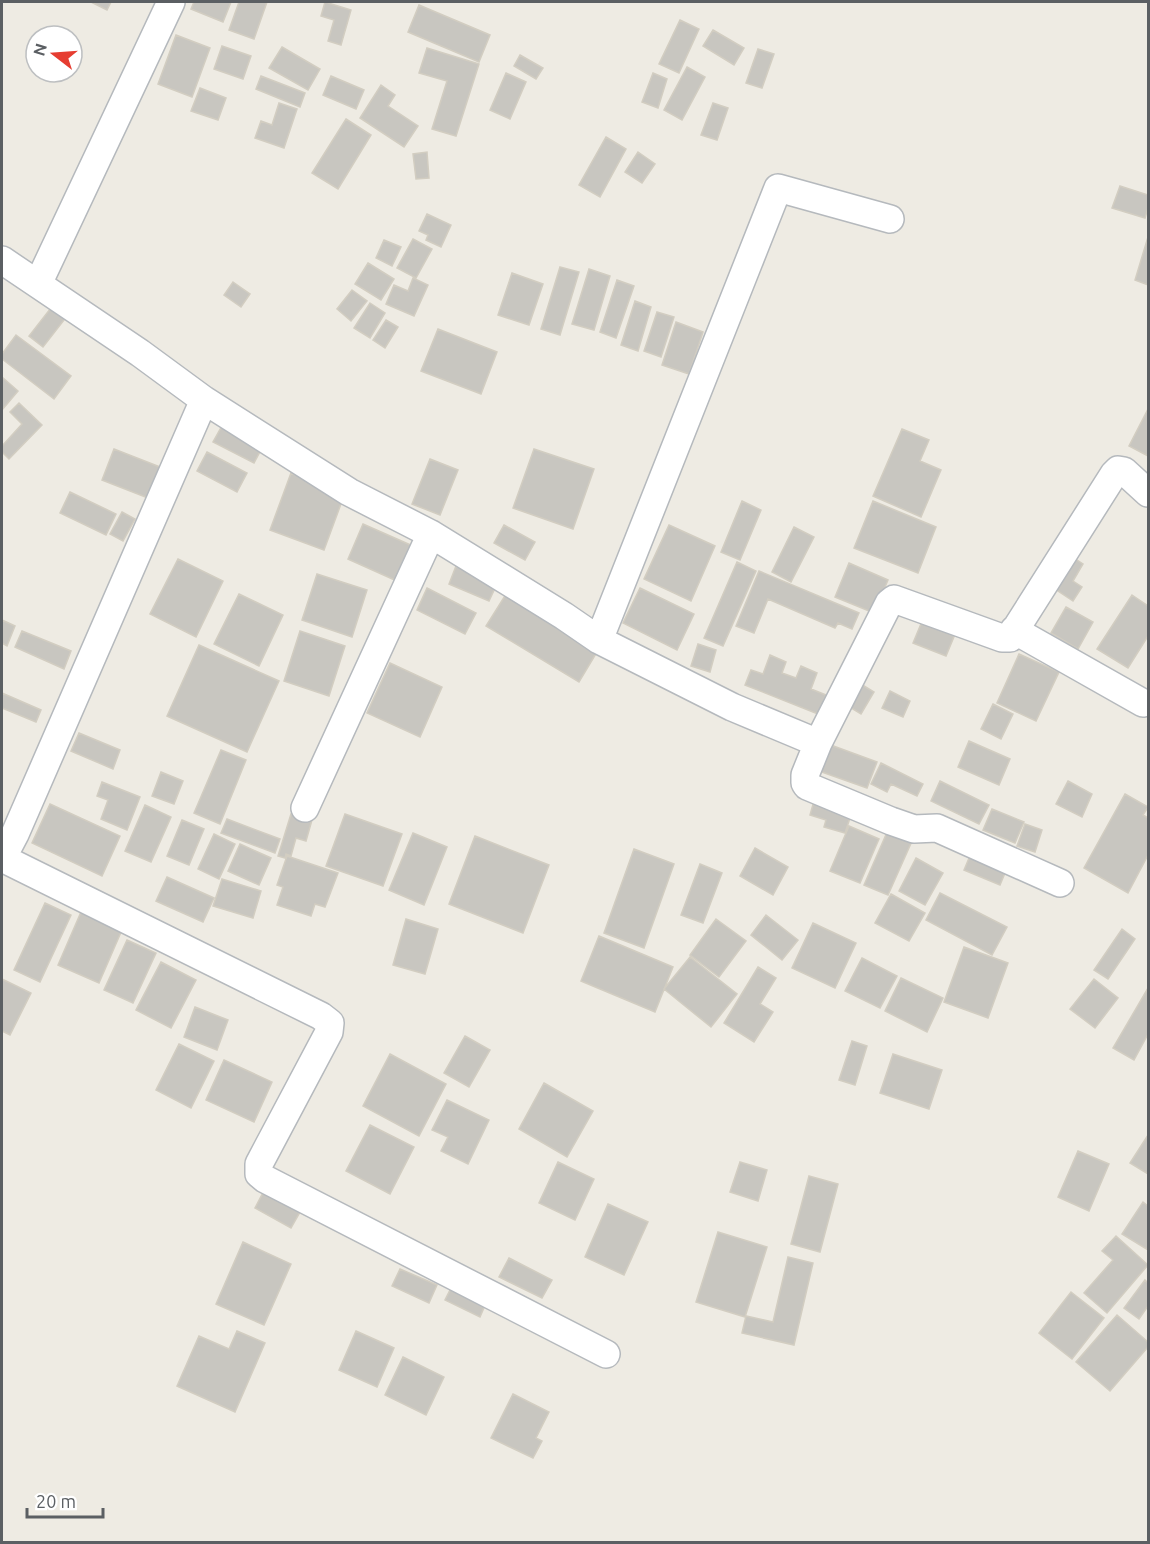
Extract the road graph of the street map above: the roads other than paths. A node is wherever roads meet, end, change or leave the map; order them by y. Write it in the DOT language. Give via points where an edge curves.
graph roads {
  1 [pos="171,2"];
  2 [pos="890,219"];
  3 [pos="2,260"];
  4 [pos="38,284"];
  5 [pos="204,400"];
  6 [pos="1149,493"];
  7 [pos="431,534"];
  8 [pos="1014,630"];
  9 [pos="599,640"];
  10 [pos="1143,703"];
  11 [pos="818,743"];
  12 [pos="305,808"];
  13 [pos="8,830"];
  14 [pos="1060,883"];
  15 [pos="606,1354"];
  1 -- 4 [label="street"];
  2 -- 9 [label="street" via="778,188"];
  3 -- 4 [label="street"];
  4 -- 5 [label="street"];
  5 -- 7 [label="street" via="349,492"];
  5 -- 13 [label="street"];
  6 -- 8 [label="street" via="1124,471 1114,474"];
  7 -- 9 [label="street"];
  7 -- 12 [label="street"];
  8 -- 10 [label="street"];
  8 -- 11 [label="street" via="1010,638 1002,638 894,598"];
  9 -- 11 [label="street" via="732,707"];
  11 -- 14 [label="street" via="806,775 807,786 914,829 937,828"];
  13 -- 15 [label="street" via="6,862 330,1023 329,1032 259,1164 259,1174"];
}
